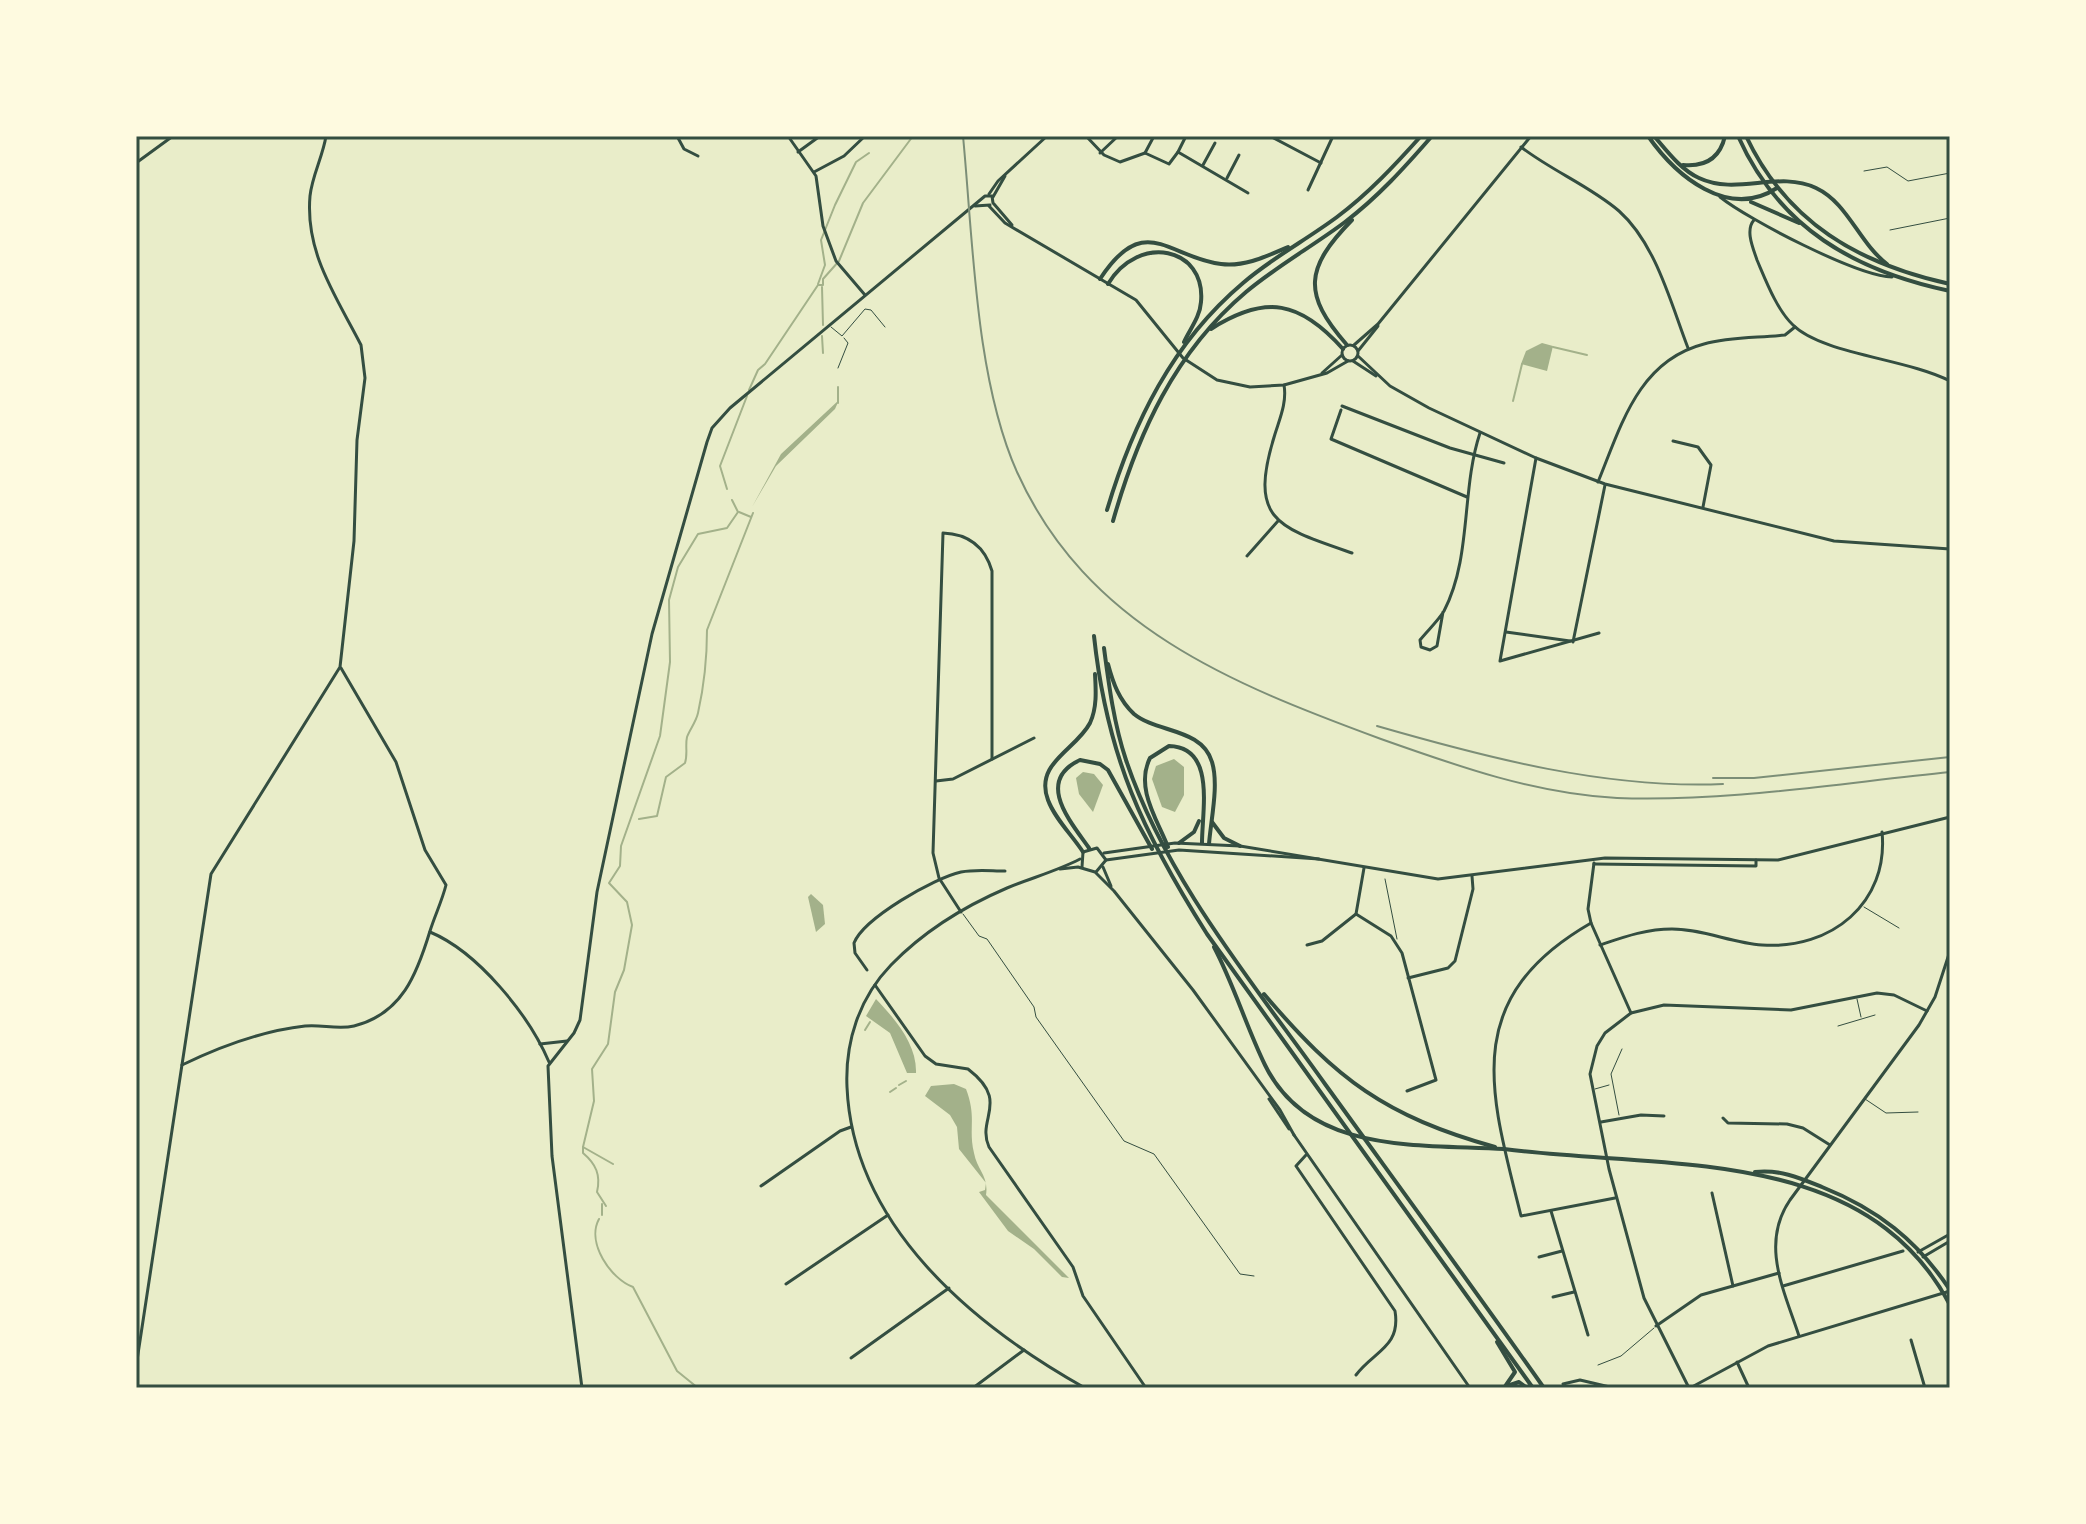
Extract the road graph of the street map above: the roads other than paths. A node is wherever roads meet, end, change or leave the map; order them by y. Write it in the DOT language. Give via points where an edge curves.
graph roads {
  1 [pos="173,136"];
  2 [pos="326,136"];
  3 [pos="677,136"];
  4 [pos="788,136"];
  5 [pos="820,136"];
  6 [pos="865,136"];
  7 [pos="1047,136"];
  8 [pos="1086,136"];
  9 [pos="1118,136"];
  10 [pos="1154,136"];
  11 [pos="1186,136"];
  12 [pos="1270,136"];
  13 [pos="1333,136"];
  14 [pos="1421,136"];
  15 [pos="1432,136"];
  16 [pos="1531,136"];
  17 [pos="1651,136"];
  18 [pos="1725,136"];
  19 [pos="1738,136"];
  20 [pos="1746,136"];
  21 [pos="1215,143"];
  22 [pos="1521,147"];
  23 [pos="798,152"];
  24 [pos="1178,152"];
  25 [pos="1100,153"];
  26 [pos="1145,153"];
  27 [pos="1239,155"];
  28 [pos="698,156"];
  29 [pos="136,163"];
  30 [pos="1321,163"];
  31 [pos="1203,165"];
  32 [pos="1681,165"];
  33 [pos="1864,171"];
  34 [pos="814,172"];
  35 [pos="1950,173"];
  36 [pos="1227,178"];
  37 [pos="1777,188"];
  38 [pos="1308,190"];
  39 [pos="1771,192"];
  40 [pos="1248,193"];
  41 [pos="1718,195"];
  42 [pos="991,196"];
  43 [pos="983,199"];
  44 [pos="1745,200"];
  45 [pos="989,204"];
  46 [pos="972,206"];
  47 [pos="1365,207"];
  48 [pos="1950,218"];
  49 [pos="1754,220"];
  50 [pos="1799,223"];
  51 [pos="1890,230"];
  52 [pos="1296,244"];
  53 [pos="1892,268"];
  54 [pos="1892,277"];
  55 [pos="1100,279"];
  56 [pos="1108,284"];
  57 [pos="1950,284"];
  58 [pos="1950,291"];
  59 [pos="865,295"];
  60 [pos="1378,324"];
  61 [pos="828,325"];
  62 [pos="885,327"];
  63 [pos="1795,327"];
  64 [pos="1206,332"];
  65 [pos="842,336"];
  66 [pos="1354,345"];
  67 [pos="1689,349"];
  68 [pos="1344,350"];
  69 [pos="1358,351"];
  70 [pos="1179,352"];
  71 [pos="1358,356"];
  72 [pos="1350,361"];
  73 [pos="838,368"];
  74 [pos="1322,373"];
  75 [pos="1376,376"];
  76 [pos="1950,381"];
  77 [pos="1284,385"];
  78 [pos="1480,432"];
  79 [pos="1331,439"];
  80 [pos="1673,441"];
  81 [pos="1329,446"];
  82 [pos="1474,456"];
  83 [pos="1536,458"];
  84 [pos="1504,463"];
  85 [pos="1598,482"];
  86 [pos="1605,484"];
  87 [pos="1467,497"];
  88 [pos="1703,507"];
  89 [pos="1107,510"];
  90 [pos="1113,521"];
  91 [pos="1278,521"];
  92 [pos="1950,549"];
  93 [pos="1352,553"];
  94 [pos="1247,556"];
  95 [pos="1443,612"];
  96 [pos="1505,632"];
  97 [pos="1599,633"];
  98 [pos="1573,642"];
  99 [pos="340,667"];
  100 [pos="1034,738"];
  101 [pos="992,759"];
  102 [pos="936,781"];
  103 [pos="1201,811"];
  104 [pos="1950,817"];
  105 [pos="1211,820"];
  106 [pos="1882,832"];
  107 [pos="1177,843"];
  108 [pos="1202,843"];
  109 [pos="1209,844"];
  110 [pos="1240,846"];
  111 [pos="1089,848"];
  112 [pos="1201,850"];
  113 [pos="1209,850"];
  114 [pos="1083,852"];
  115 [pos="1104,853"];
  116 [pos="1080,859"];
  117 [pos="1319,859"];
  118 [pos="1106,860"];
  119 [pos="1174,860"];
  120 [pos="1161,861"];
  121 [pos="1594,862"];
  122 [pos="1082,867"];
  123 [pos="1103,867"];
  124 [pos="1364,868"];
  125 [pos="1058,869"];
  126 [pos="1005,871"];
  127 [pos="1095,872"];
  128 [pos="1472,876"];
  129 [pos="939,878"];
  130 [pos="1385,879"];
  131 [pos="1114,891"];
  132 [pos="1862,905"];
  133 [pos="961,912"];
  134 [pos="1356,914"];
  135 [pos="1591,923"];
  136 [pos="1899,928"];
  137 [pos="430,932"];
  138 [pos="1207,934"];
  139 [pos="1396,941"];
  140 [pos="1307,945"];
  141 [pos="1600,945"];
  142 [pos="1950,951"];
  143 [pos="867,970"];
  144 [pos="1244,971"];
  145 [pos="1408,978"];
  146 [pos="875,985"];
  147 [pos="1856,996"];
  148 [pos="1927,1011"];
  149 [pos="1631,1013"];
  150 [pos="1875,1015"];
  151 [pos="1862,1019"];
  152 [pos="1838,1026"];
  153 [pos="567,1041"];
  154 [pos="540,1044"];
  155 [pos="1622,1049"];
  156 [pos="549,1062"];
  157 [pos="182,1065"];
  158 [pos="1612,1084"];
  159 [pos="1592,1089"];
  160 [pos="1407,1091"];
  161 [pos="1865,1098"];
  162 [pos="1918,1112"];
  163 [pos="1664,1116"];
  164 [pos="1620,1118"];
  165 [pos="1723,1118"];
  166 [pos="1600,1122"];
  167 [pos="851,1127"];
  168 [pos="1830,1145"];
  169 [pos="1504,1149"];
  170 [pos="1307,1154"];
  171 [pos="1608,1161"];
  172 [pos="1803,1182"];
  173 [pos="761,1186"];
  174 [pos="1712,1193"];
  175 [pos="1617,1198"];
  176 [pos="1551,1211"];
  177 [pos="888,1215"];
  178 [pos="1950,1234"];
  179 [pos="1950,1241"];
  180 [pos="1921,1250"];
  181 [pos="1562,1251"];
  182 [pos="1903,1251"];
  183 [pos="1915,1254"];
  184 [pos="1925,1255"];
  185 [pos="1539,1257"];
  186 [pos="1920,1260"];
  187 [pos="1779,1273"];
  188 [pos="1254,1276"];
  189 [pos="786,1284"];
  190 [pos="1733,1286"];
  191 [pos="1783,1286"];
  192 [pos="949,1288"];
  193 [pos="1948,1291"];
  194 [pos="1574,1292"];
  195 [pos="1553,1297"];
  196 [pos="1950,1305"];
  197 [pos="1656,1327"];
  198 [pos="1588,1335"];
  199 [pos="1495,1336"];
  200 [pos="1799,1336"];
  201 [pos="1911,1340"];
  202 [pos="1024,1350"];
  203 [pos="851,1358"];
  204 [pos="1737,1362"];
  205 [pos="1598,1365"];
  206 [pos="136,1367"];
  207 [pos="1356,1375"];
  208 [pos="1563,1384"];
  209 [pos="582,1388"];
  210 [pos="973,1388"];
  211 [pos="1085,1388"];
  212 [pos="1146,1388"];
  213 [pos="1470,1388"];
  214 [pos="1530,1388"];
  215 [pos="1544,1388"];
  216 [pos="1614,1388"];
  217 [pos="1690,1388"];
  218 [pos="1749,1388"];
  219 [pos="1925,1388"];
  1 -- 29 [label="street"];
  2 -- 99 [label="street" via="310,193 310,236 365,360"];
  3 -- 28 [label="street" via="684,149"];
  4 -- 23 [label="street"];
  5 -- 23 [label="street"];
  6 -- 34 [label="street" via="844,156"];
  7 -- 42 [label="street" via="1006,173"];
  8 -- 25 [label="street"];
  9 -- 25 [label="street"];
  10 -- 26 [label="street"];
  11 -- 24 [label="street"];
  12 -- 30 [label="street"];
  13 -- 30 [label="street"];
  14 -- 52 [label="main road" via="1366,194"];
  15 -- 47 [label="main road"];
  16 -- 22 [label="street"];
  17 -- 32 [label="main road"];
  17 -- 41 [label="main road" via="1688,180"];
  18 -- 32 [label="main road" via="1708,162"];
  19 -- 39 [label="main road"];
  20 -- 37 [label="main road"];
  21 -- 31 [label="street"];
  22 -- 60 [label="street"];
  22 -- 67 [label="street" via="1612,205 1633,226"];
  23 -- 34 [label="street"];
  24 -- 26 [label="street" via="1169,164"];
  24 -- 31 [label="street"];
  25 -- 26 [label="street" via="1120,162"];
  27 -- 36 [label="street"];
  30 -- 38 [label="street"];
  31 -- 36 [label="street"];
  32 -- 53 [label="main road" via="1714,183 1808,184 1831,198 1868,247"];
  33 -- 35 [label="lane" via="1887,167 1908,181"];
  34 -- 59 [label="street" via="825,235 837,263"];
  36 -- 40 [label="street" via="1227,183"];
  37 -- 39 [label="main road"];
  37 -- 53 [label="main road" via="1823,234"];
  39 -- 44 [label="main road"];
  39 -- 50 [label="main road"];
  41 -- 44 [label="main road"];
  41 -- 49 [label="street"];
  42 -- 43 [label="street"];
  42 -- 45 [label="street"];
  43 -- 45 [label="street"];
  43 -- 46 [label="street"];
  44 -- 50 [label="main road"];
  45 -- 46 [label="street"];
  45 -- 55 [label="street" via="1012,225"];
  46 -- 59 [label="street"];
  47 -- 64 [label="main road" via="1258,282"];
  47 -- 68 [label="main road" via="1326,247 1315,271 1319,307"];
  48 -- 51 [label="lane"];
  49 -- 54 [label="street" via="1859,270"];
  49 -- 63 [label="street" via="1749,229 1753,250"];
  50 -- 54 [label="main road" via="1837,252"];
  52 -- 55 [label="main road" via="1230,265 1165,244 1143,244 1116,258"];
  52 -- 70 [label="main road" via="1233,291"];
  53 -- 57 [label="main road"];
  54 -- 58 [label="main road"];
  55 -- 56 [label="street"];
  56 -- 70 [label="main road" via="1122,264 1145,252 1165,253 1188,266 1198,281 1201,304"];
  56 -- 77 [label="street" via="1147,310 1191,365 1227,383"];
  59 -- 61 [label="street"];
  60 -- 66 [label="street"];
  60 -- 69 [label="street"];
  61 -- 65 [label="lane"];
  61 -- 153 [label="street" via="712,428 663,593 597,892 580,1020"];
  62 -- 65 [label="lane" via="865,309"];
  63 -- 67 [label="street" via="1785,335"];
  63 -- 76 [label="street" via="1812,338"];
  64 -- 68 [label="main road" via="1248,309 1277,306 1312,320"];
  64 -- 90 [label="main road" via="1175,372 1149,419"];
  65 -- 73 [label="lane" via="848,343"];
  66 -- 68 [label="street"];
  66 -- 69 [label="street"];
  67 -- 85 [label="street" via="1659,367 1639,390"];
  68 -- 72 [label="street"];
  68 -- 74 [label="street"];
  69 -- 71 [label="street"];
  70 -- 89 [label="main road" via="1138,422"];
  71 -- 72 [label="street"];
  71 -- 75 [label="street"];
  72 -- 74 [label="street"];
  72 -- 75 [label="street"];
  74 -- 77 [label="street"];
  75 -- 78 [label="street"];
  77 -- 91 [label="street" via="1263,493"];
  78 -- 82 [label="street"];
  78 -- 83 [label="street"];
  79 -- 81 [label="street"];
  79 -- 82 [label="street" via="1341,408"];
  79 -- 87 [label="street"];
  80 -- 88 [label="street" via="1698,447 1711,465"];
  82 -- 84 [label="street"];
  82 -- 87 [label="street"];
  83 -- 85 [label="street"];
  83 -- 96 [label="street"];
  85 -- 86 [label="street"];
  86 -- 88 [label="street"];
  86 -- 98 [label="street"];
  87 -- 95 [label="street" via="1458,566"];
  88 -- 92 [label="street" via="1834,541"];
  91 -- 93 [label="street"];
  91 -- 94 [label="street"];
  95 -- 95 [label="street" via="1420,640 1421,647 1437,646"];
  96 -- 98 [label="street"];
  96 -- 98 [label="street" via="1500,661"];
  97 -- 98 [label="street"];
  99 -- 137 [label="street" via="396,762 425,850 446,885"];
  99 -- 157 [label="street" via="211,874"];
  100 -- 101 [label="street"];
  101 -- 102 [label="street" via="953,779"];
  101 -- 102 [label="street" via="992,571 978,545 960,534 943,533"];
  102 -- 129 [label="street" via="933,853"];
  103 -- 107 [label="main road" via="1197,828"];
  103 -- 108 [label="main road"];
  103 -- 119 [label="main road" via="1203,775 1194,755 1180,747 1158,751 1145,768 1144,781"];
  104 -- 106 [label="street"];
  105 -- 109 [label="main road"];
  105 -- 110 [label="main road" via="1218,833"];
  105 -- 119 [label="main road" via="1209,755 1196,740 1142,719 1127,706 1104,648 1126,759 1151,821"];
  106 -- 121 [label="street" via="1799,856"];
  106 -- 132 [label="street" via="1882,871"];
  107 -- 108 [label="street"];
  107 -- 115 [label="street"];
  108 -- 109 [label="street"];
  108 -- 112 [label="street"];
  109 -- 110 [label="street"];
  109 -- 113 [label="street"];
  110 -- 117 [label="street"];
  111 -- 114 [label="street"];
  111 -- 115 [label="street"];
  111 -- 120 [label="main road" via="1057,798 1063,773 1080,760 1108,770"];
  112 -- 113 [label="street"];
  112 -- 118 [label="street"];
  113 -- 117 [label="street"];
  114 -- 116 [label="street"];
  114 -- 120 [label="main road" via="1051,805 1046,782 1054,761 1084,731 1093,713 1094,636 1118,765"];
  115 -- 118 [label="street"];
  116 -- 122 [label="street"];
  116 -- 125 [label="street"];
  117 -- 124 [label="street"];
  118 -- 123 [label="street"];
  119 -- 144 [label="main road"];
  120 -- 138 [label="main road"];
  121 -- 128 [label="street"];
  121 -- 135 [label="street"];
  122 -- 125 [label="street"];
  122 -- 127 [label="street"];
  123 -- 127 [label="street"];
  123 -- 131 [label="street"];
  124 -- 128 [label="street" via="1430,879"];
  124 -- 134 [label="street"];
  125 -- 133 [label="street"];
  126 -- 129 [label="street"];
  127 -- 131 [label="street"];
  128 -- 145 [label="street" via="1455,961 1448,968"];
  129 -- 133 [label="street"];
  129 -- 143 [label="street" via="858,934 854,949"];
  130 -- 139 [label="lane" via="1399,934"];
  131 -- 170 [label="street" via="1193,990"];
  132 -- 136 [label="lane"];
  132 -- 141 [label="street" via="1829,932 1793,944 1759,945 1675,929 1639,932"];
  133 -- 146 [label="street" via="906,951"];
  133 -- 188 [label="lane" via="987,939 1124,1141 1154,1154 1240,1274"];
  134 -- 139 [label="street"];
  134 -- 140 [label="street" via="1322,941"];
  135 -- 141 [label="street"];
  135 -- 169 [label="street" via="1539,961 1505,1012 1495,1045 1492,1085"];
  137 -- 154 [label="street" via="462,952 514,1002"];
  137 -- 157 [label="street" via="415,978 384,1013 355,1026 309,1025 243,1040"];
  138 -- 169 [label="main road" via="1275,1082 1301,1111 1328,1128 1361,1138"];
  138 -- 199 [label="main road"];
  139 -- 145 [label="street"];
  141 -- 149 [label="street"];
  142 -- 148 [label="street"];
  144 -- 169 [label="main road" via="1305,1042 1349,1081 1429,1127"];
  144 -- 215 [label="main road"];
  145 -- 160 [label="street" via="1436,1080"];
  146 -- 167 [label="street" via="849,1045"];
  146 -- 212 [label="street" via="925,1056 936,1064 968,1069 984,1088 992,1107 989,1147 1073,1267 1083,1296"];
  147 -- 148 [label="street" via="1894,995"];
  147 -- 149 [label="street" via="1791,1010 1664,1005"];
  147 -- 151 [label="lane"];
  148 -- 161 [label="street"];
  149 -- 159 [label="street" via="1597,1046"];
  150 -- 151 [label="lane"];
  151 -- 152 [label="lane"];
  153 -- 154 [label="street"];
  153 -- 156 [label="street"];
  154 -- 156 [label="street"];
  155 -- 158 [label="lane" via="1612,1067"];
  156 -- 209 [label="street" via="552,1156"];
  157 -- 206 [label="street"];
  158 -- 159 [label="lane"];
  158 -- 164 [label="lane"];
  159 -- 166 [label="street"];
  161 -- 162 [label="lane" via="1886,1113"];
  161 -- 168 [label="street"];
  163 -- 164 [label="street"];
  164 -- 166 [label="street"];
  165 -- 168 [label="street" via="1728,1123 1803,1128"];
  166 -- 171 [label="street"];
  167 -- 173 [label="street"];
  167 -- 177 [label="street"];
  168 -- 172 [label="street"];
  169 -- 171 [label="main road"];
  169 -- 176 [label="street" via="1521,1216"];
  170 -- 207 [label="street" via="1296,1166 1395,1311 1392,1341"];
  170 -- 213 [label="street"];
  171 -- 172 [label="main road" via="1770,1171"];
  171 -- 175 [label="street"];
  172 -- 180 [label="main road" via="1874,1212"];
  172 -- 183 [label="main road" via="1871,1216"];
  172 -- 187 [label="street" via="1775,1226"];
  174 -- 190 [label="street"];
  175 -- 176 [label="street"];
  175 -- 197 [label="street"];
  176 -- 181 [label="street"];
  177 -- 189 [label="street"];
  177 -- 192 [label="street" via="917,1256"];
  178 -- 180 [label="street"];
  179 -- 184 [label="street"];
  180 -- 183 [label="street"];
  180 -- 184 [label="main road"];
  181 -- 185 [label="street"];
  181 -- 194 [label="street"];
  182 -- 191 [label="street"];
  183 -- 186 [label="main road"];
  184 -- 186 [label="street"];
  184 -- 193 [label="main road"];
  186 -- 193 [label="main road"];
  187 -- 190 [label="street"];
  187 -- 191 [label="street"];
  190 -- 197 [label="street" via="1701,1295"];
  191 -- 200 [label="street"];
  192 -- 202 [label="street"];
  192 -- 203 [label="street"];
  193 -- 196 [label="main road"];
  193 -- 200 [label="street"];
  194 -- 195 [label="street"];
  194 -- 198 [label="street"];
  197 -- 205 [label="lane" via="1621,1356"];
  197 -- 217 [label="street"];
  199 -- 214 [label="main road"];
  199 -- 214 [label="main road" via="1515,1372 1504,1388 1519,1382"];
  200 -- 204 [label="street"];
  201 -- 219 [label="street"];
  202 -- 210 [label="street"];
  202 -- 211 [label="street"];
  204 -- 217 [label="street"];
  204 -- 218 [label="street"];
  208 -- 216 [label="street" via="1584,1380"];
}
